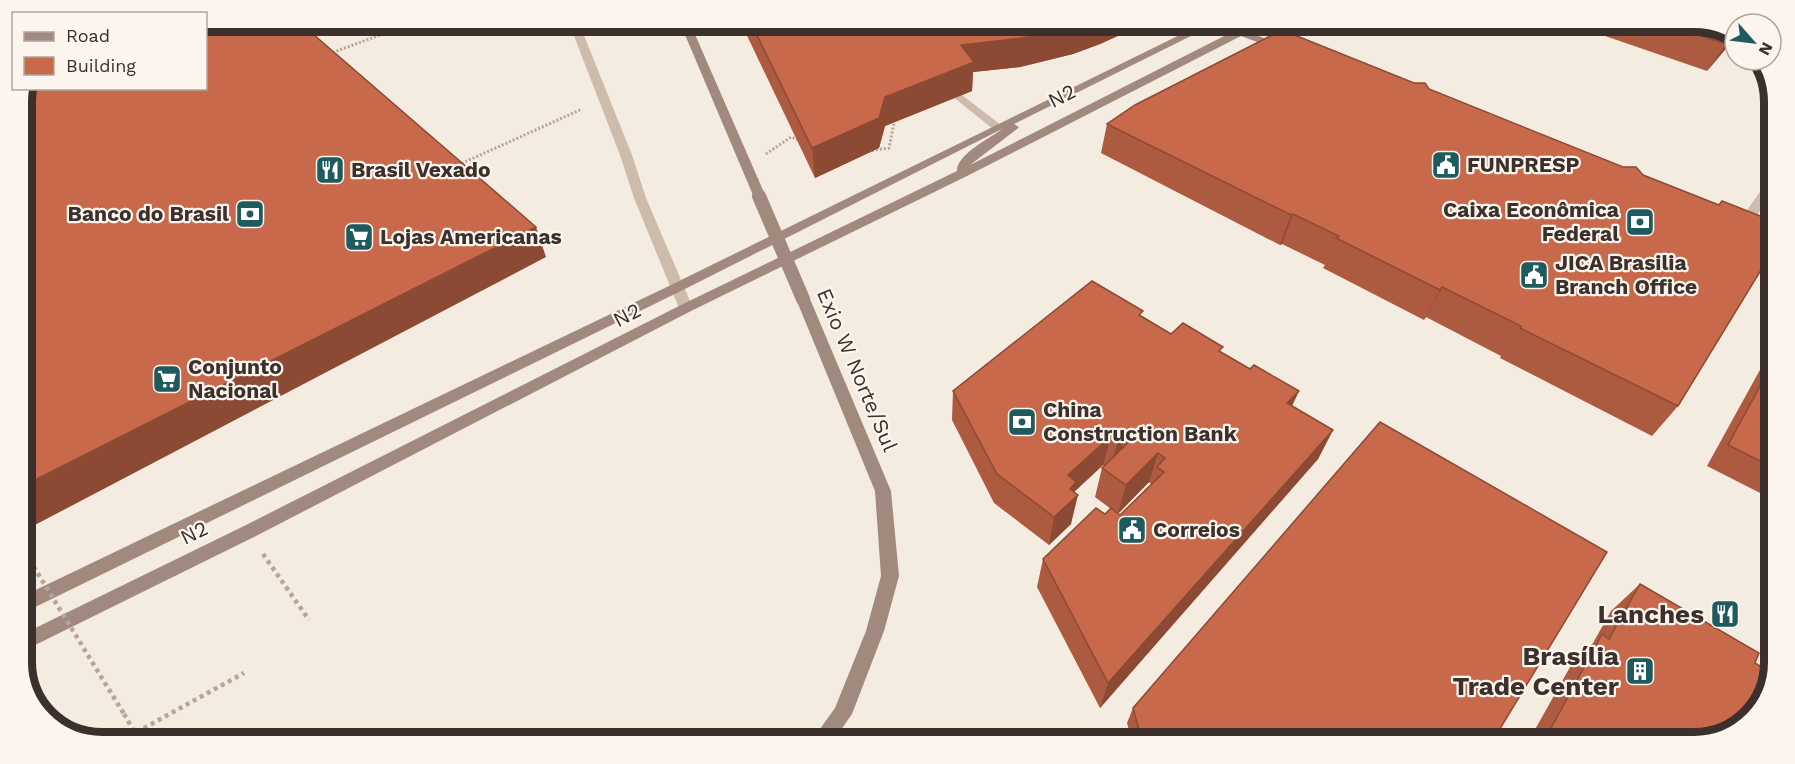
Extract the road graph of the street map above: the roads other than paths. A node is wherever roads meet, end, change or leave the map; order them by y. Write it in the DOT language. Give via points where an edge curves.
graph roads {
  1 [pos="578,32"];
  2 [pos="689,32"];
  3 [pos="1193,32"];
  4 [pos="1222,32"];
  5 [pos="1232,32"];
  6 [pos="1245,32"];
  7 [pos="1156,50"];
  8 [pos="1296,54"];
  9 [pos="931,101"];
  10 [pos="1032,112"];
  11 [pos="997,127"];
  12 [pos="967,142"];
  13 [pos="988,146"];
  14 [pos="1001,152"];
  15 [pos="963,173"];
  16 [pos="1763,196"];
  17 [pos="1743,225"];
  18 [pos="678,287"];
  19 [pos="686,308"];
  20 [pos="32,601"];
  21 [pos="32,639"];
  22 [pos="828,732"];
  1 -- 18 [label="lane"];
  2 -- 22 [label="main road, Exio W Norte/Sul, bridge" via="883,490 890,576 875,631 842,714"];
  3 -- 7 [label="main road, N2"];
  4 -- 7 [label="main road"];
  5 -- 14 [label="main road, N2"];
  6 -- 8 [label="main road"];
  7 -- 10 [label="main road, N2"];
  9 -- 11 [label="lane" via="954,92"];
  10 -- 11 [label="main road, N2"];
  10 -- 13 [label="main road"];
  11 -- 12 [label="main road, N2"];
  12 -- 13 [label="main road"];
  12 -- 18 [label="main road, N2"];
  13 -- 14 [label="main road"];
  13 -- 15 [label="main road" via="968,159"];
  14 -- 15 [label="main road, N2"];
  15 -- 19 [label="main road, N2"];
  16 -- 17 [label="lane"];
  18 -- 19 [label="lane"];
  18 -- 20 [label="main road, N2"];
  19 -- 21 [label="main road, N2"];
}
